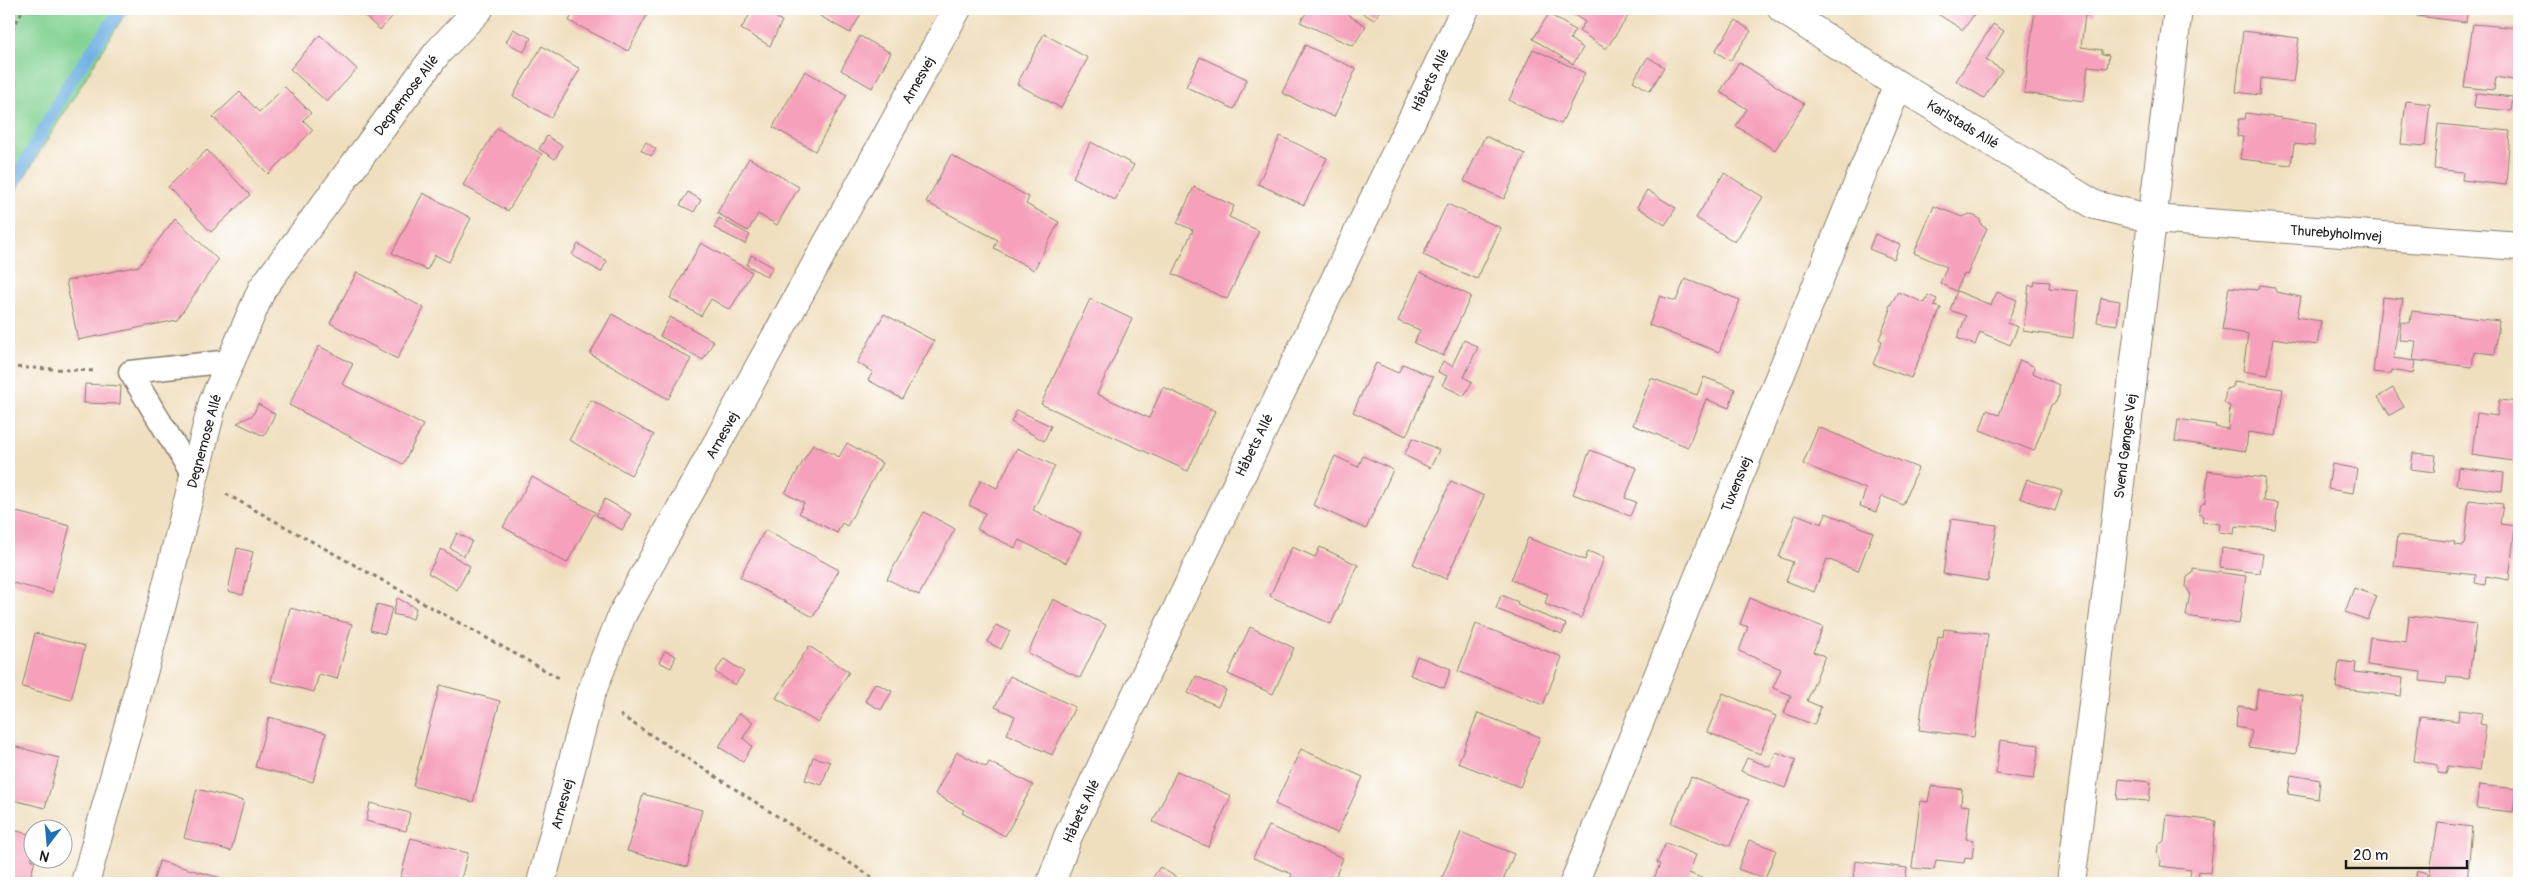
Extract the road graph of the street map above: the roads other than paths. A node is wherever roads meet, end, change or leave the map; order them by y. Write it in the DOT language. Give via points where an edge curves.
graph roads {
  1 [pos="479,9"];
  2 [pos="957,9"];
  3 [pos="1465,9"];
  4 [pos="1782,9"];
  5 [pos="2178,9"];
  6 [pos="1898,85"];
  7 [pos="2153,219"];
  8 [pos="2519,246"];
  9 [pos="230,361"];
  10 [pos="194,477"];
  11 [pos="85,883"];
  12 [pos="541,883"];
  13 [pos="1051,883"];
  14 [pos="1574,883"];
  15 [pos="2072,883"];
  1 -- 9 [label="street, Degnemose Allé" via="438,52 262,289"];
  2 -- 12 [label="street, Arnesvej" via="622,615 590,696"];
  3 -- 13 [label="street, Håbets Allé" via="1068,836"];
  4 -- 6 [label="street, Karlstads Allé"];
  5 -- 7 [label="street, Svend Gønges Vej"];
  6 -- 7 [label="street, Karlstads Allé" via="2095,205"];
  6 -- 14 [label="street, Tuxensvej"];
  7 -- 8 [label="street, Thurebyholmvej"];
  7 -- 15 [label="street, Svend Gønges Vej"];
  9 -- 10 [label="street, Degnemose Allé" via="213,402"];
  9 -- 10 [label="lane" via="130,372"];
  10 -- 11 [label="street, Degnemose Allé"];
}
